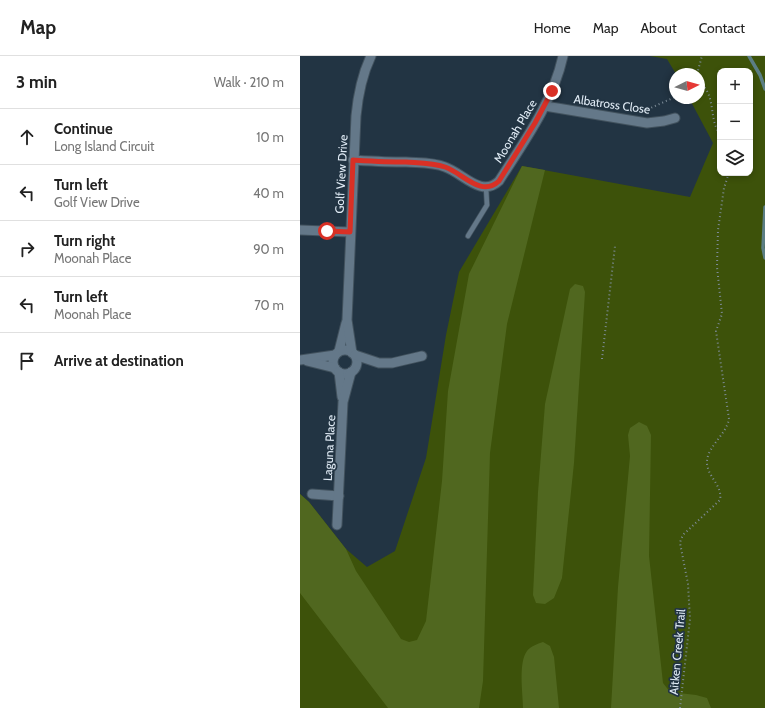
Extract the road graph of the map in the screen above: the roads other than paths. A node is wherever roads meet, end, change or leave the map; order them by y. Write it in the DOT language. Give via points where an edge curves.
graph roads {
  1 [pos="371,56"];
  2 [pos="563,56"];
  3 [pos="545,106"];
  4 [pos="675,118"];
  5 [pos="353,160"];
  6 [pos="486,188"];
  7 [pos="300,230"];
  8 [pos="350,232"];
  9 [pos="468,236"];
  10 [pos="347,320"];
  11 [pos="337,353"];
  12 [pos="354,354"];
  13 [pos="422,356"];
  14 [pos="301,360"];
  15 [pos="379,363"];
  16 [pos="337,370"];
  17 [pos="352,370"];
  18 [pos="343,402"];
  19 [pos="312,494"];
  20 [pos="339,496"];
  21 [pos="337,525"];
  1 -- 5 [label="street, Golf View Drive" via="357,100"];
  2 -- 3 [label="street, Moonah Place"];
  3 -- 4 [label="street, Albatross Close" via="647,123"];
  3 -- 6 [label="street, Moonah Place" via="499,181"];
  5 -- 6 [label="street" via="440,165"];
  5 -- 8 [label="street, Golf View Drive"];
  6 -- 9 [label="lane" via="487,204"];
  7 -- 8 [label="street"];
  8 -- 10 [label="street, Golf View Drive"];
  10 -- 11 [label="street, Golf View Drive"];
  10 -- 12 [label="street, Golf View Drive"];
  11 -- 12 [label="street" via="346,350"];
  11 -- 14 [label="street"];
  11 -- 16 [label="street" via="333,362"];
  12 -- 15 [label="street"];
  12 -- 17 [label="street" via="357,362"];
  13 -- 15 [label="street" via="398,362"];
  14 -- 16 [label="street"];
  15 -- 17 [label="street"];
  16 -- 17 [label="street" via="345,374"];
  16 -- 18 [label="street, Laguna Place"];
  17 -- 18 [label="street, Laguna Place"];
  18 -- 20 [label="street, Laguna Place"];
  19 -- 20 [label="street, Laguna Place"];
  20 -- 21 [label="street, Laguna Place"];
}
